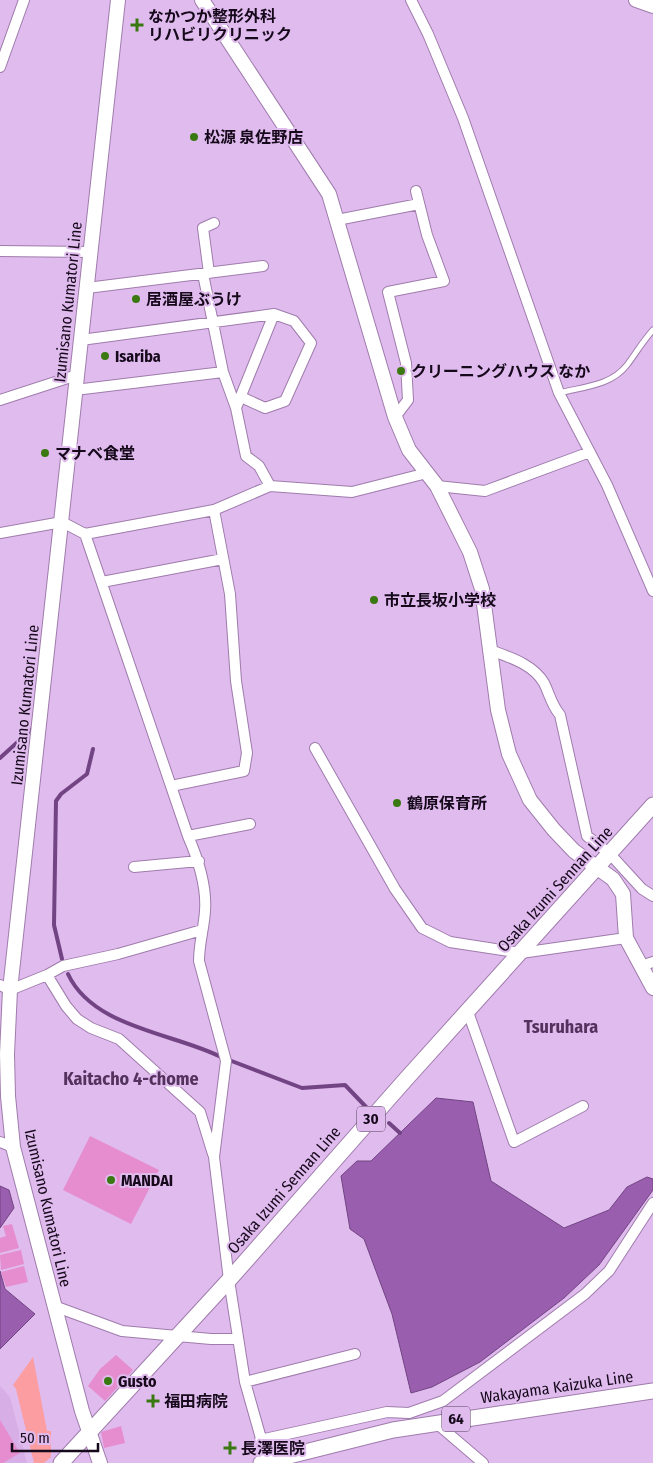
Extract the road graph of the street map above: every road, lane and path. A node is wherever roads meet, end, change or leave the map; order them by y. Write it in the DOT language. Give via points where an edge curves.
graph roads {
  1 [pos="24,0"];
  2 [pos="118,0"];
  3 [pos="202,0"];
  4 [pos="411,0"];
  5 [pos="636,0"];
  6 [pos="653,6"];
  7 [pos="0,67"];
  8 [pos="416,192"];
  9 [pos="419,204"];
  10 [pos="337,220"];
  11 [pos="214,223"];
  12 [pos="0,251"];
  13 [pos="91,252"];
  14 [pos="263,266"];
  15 [pos="206,274"];
  16 [pos="87,288"];
  17 [pos="274,314"];
  18 [pos="212,322"];
  19 [pos="653,330"];
  20 [pos="81,340"];
  21 [pos="223,372"];
  22 [pos="77,375"];
  23 [pos="75,390"];
  24 [pos="559,393"];
  25 [pos="241,397"];
  26 [pos="0,400"];
  27 [pos="236,408"];
  28 [pos="395,417"];
  29 [pos="590,452"];
  30 [pos="427,473"];
  31 [pos="270,486"];
  32 [pos="437,486"];
  33 [pos="214,510"];
  34 [pos="62,522"];
  35 [pos="0,532"];
  36 [pos="85,534"];
  37 [pos="223,559"];
  38 [pos="102,582"];
  39 [pos="653,591"];
  40 [pos="490,650"];
  41 [pos="315,748"];
  42 [pos="171,786"];
  43 [pos="653,806"];
  44 [pos="250,824"];
  45 [pos="188,836"];
  46 [pos="610,854"];
  47 [pos="198,861"];
  48 [pos="134,866"];
  49 [pos="597,868"];
  50 [pos="653,896"];
  51 [pos="202,930"];
  52 [pos="626,938"];
  53 [pos="521,953"];
  54 [pos="647,964"];
  55 [pos="48,975"];
  56 [pos="5,988"];
  57 [pos="653,988"];
  58 [pos="468,1012"];
  59 [pos="583,1106"];
  60 [pos="0,1142"];
  61 [pos="13,1148"];
  62 [pos="214,1157"];
  63 [pos="653,1203"];
  64 [pos="229,1280"];
  65 [pos="54,1306"];
  66 [pos="179,1335"];
  67 [pos="238,1340"];
  68 [pos="355,1354"];
  69 [pos="245,1382"];
  70 [pos="653,1391"];
  71 [pos="405,1420"];
  72 [pos="435,1422"];
  73 [pos="89,1432"];
  74 [pos="260,1440"];
  75 [pos="61,1463"];
  76 [pos="100,1463"];
  77 [pos="265,1463"];
  78 [pos="483,1463"];
  1 -- 7 [label="street"];
  2 -- 13 [label="main road, Izumisano Kumatori Line"];
  3 -- 10 [label="main road" via="304,152 329,194"];
  4 -- 24 [label="street" via="463,118"];
  5 -- 6 [label="main road"];
  8 -- 9 [label="street"];
  9 -- 10 [label="street"];
  9 -- 28 [label="street" via="444,281 388,292 406,363 408,400"];
  10 -- 28 [label="main road"];
  11 -- 15 [label="street" via="203,228"];
  12 -- 13 [label="street"];
  13 -- 16 [label="main road, Izumisano Kumatori Line"];
  14 -- 15 [label="street"];
  15 -- 16 [label="street"];
  15 -- 18 [label="street"];
  16 -- 20 [label="main road, Izumisano Kumatori Line"];
  17 -- 18 [label="street"];
  17 -- 25 [label="street"];
  17 -- 25 [label="street" via="294,321 311,343 285,401 264,408"];
  18 -- 20 [label="street"];
  18 -- 21 [label="street"];
  19 -- 24 [label="lane" via="614,377"];
  20 -- 22 [label="main road, Izumisano Kumatori Line"];
  21 -- 23 [label="street"];
  21 -- 27 [label="street"];
  22 -- 23 [label="main road, Izumisano Kumatori Line"];
  22 -- 26 [label="street"];
  23 -- 34 [label="main road, Izumisano Kumatori Line"];
  24 -- 29 [label="street"];
  25 -- 27 [label="street"];
  27 -- 31 [label="street" via="246,456 260,466"];
  28 -- 30 [label="main road" via="408,450"];
  29 -- 32 [label="street" via="485,491"];
  29 -- 39 [label="street"];
  30 -- 31 [label="street" via="352,492"];
  30 -- 32 [label="main road"];
  31 -- 33 [label="street"];
  32 -- 40 [label="main road" via="476,570 482,589"];
  33 -- 36 [label="street"];
  33 -- 37 [label="street"];
  34 -- 35 [label="street"];
  34 -- 36 [label="street"];
  34 -- 56 [label="main road, Izumisano Kumatori Line"];
  36 -- 38 [label="street"];
  37 -- 38 [label="street"];
  37 -- 42 [label="street" via="230,594 236,681 247,753 244,771"];
  38 -- 42 [label="street"];
  40 -- 46 [label="street" via="521,662 543,682 550,703 560,715 585,831"];
  40 -- 49 [label="main road" via="498,710 509,754 530,800 574,851"];
  41 -- 53 [label="street" via="395,889 422,928 450,942"];
  42 -- 45 [label="street"];
  43 -- 46 [label="main road, Osaka Izumi Sennan Line / 30"];
  44 -- 45 [label="street"];
  45 -- 47 [label="street"];
  46 -- 49 [label="main road, Osaka Izumi Sennan Line / 30"];
  46 -- 50 [label="street" via="642,889"];
  47 -- 48 [label="street"];
  47 -- 51 [label="street" via="206,901"];
  49 -- 52 [label="main road" via="613,879 623,894"];
  49 -- 53 [label="main road, Osaka Izumi Sennan Line / 30"];
  51 -- 55 [label="street" via="63,966"];
  51 -- 62 [label="street" via="199,961 226,1061"];
  52 -- 53 [label="street"];
  52 -- 54 [label="main road"];
  53 -- 58 [label="main road, Osaka Izumi Sennan Line / 30"];
  54 -- 57 [label="main road"];
  55 -- 56 [label="street"];
  55 -- 62 [label="street" via="77,1019 118,1039 134,1051 200,1112"];
  56 -- 61 [label="main road, Izumisano Kumatori Line"];
  58 -- 59 [label="street" via="514,1142"];
  58 -- 64 [label="main road, Osaka Izumi Sennan Line / 30"];
  60 -- 61 [label="street"];
  61 -- 65 [label="main road, Izumisano Kumatori Line"];
  62 -- 64 [label="street"];
  63 -- 71 [label="street" via="609,1271 585,1294 443,1401"];
  64 -- 66 [label="main road, Osaka Izumi Sennan Line / 30"];
  64 -- 67 [label="street"];
  65 -- 66 [label="street" via="122,1331"];
  65 -- 73 [label="main road, Izumisano Kumatori Line"];
  66 -- 67 [label="street"];
  66 -- 73 [label="main road, Osaka Izumi Sennan Line / 30"];
  67 -- 69 [label="street"];
  68 -- 69 [label="street"];
  69 -- 74 [label="street"];
  70 -- 72 [label="main road, Wakayama Kaizuka Line / 64"];
  71 -- 72 [label="main road, Wakayama Kaizuka Line / 64"];
  71 -- 74 [label="street" via="387,1412"];
  71 -- 77 [label="main road, Wakayama Kaizuka Line / 64"];
  72 -- 78 [label="street"];
  73 -- 75 [label="main road, Osaka Izumi Sennan Line / 30"];
  73 -- 76 [label="main road, Izumisano Kumatori Line"];
  74 -- 77 [label="street"];
}
